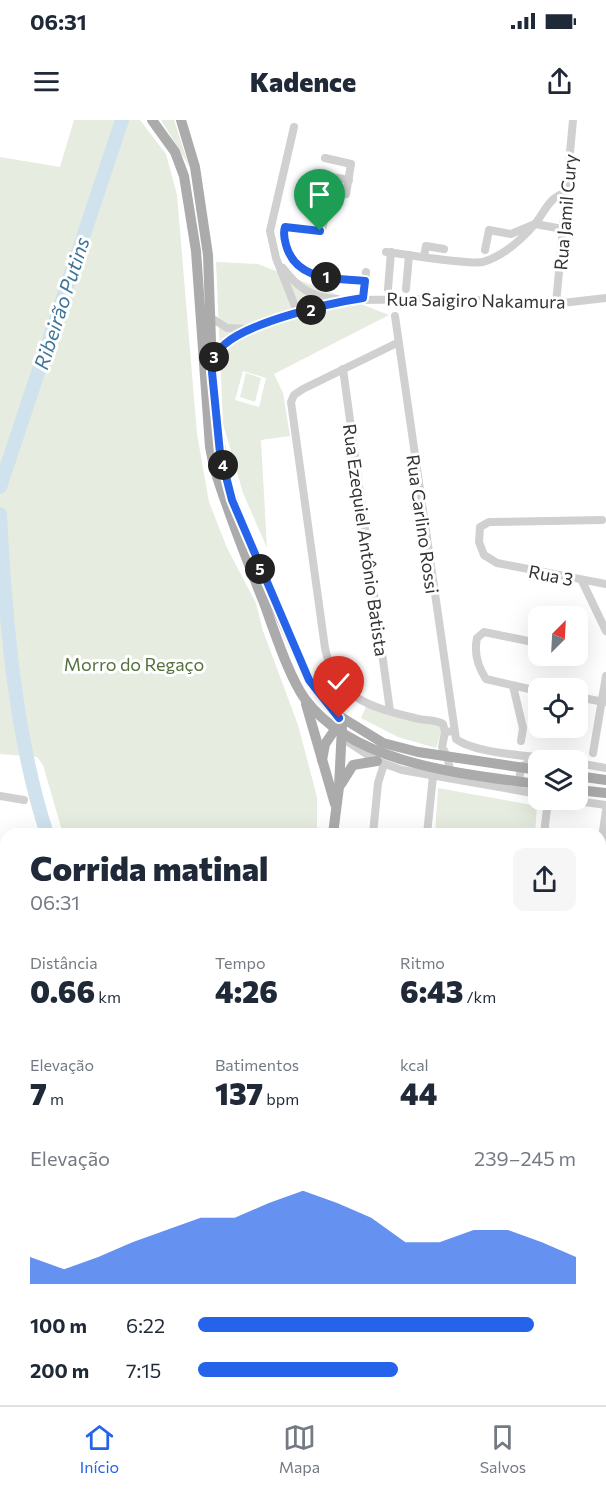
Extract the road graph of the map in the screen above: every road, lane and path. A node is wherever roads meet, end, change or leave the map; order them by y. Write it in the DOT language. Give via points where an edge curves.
graph roads {
  1 [pos="152,120"];
  2 [pos="181,120"];
  3 [pos="573,120"];
  4 [pos="294,127"];
  5 [pos="325,158"];
  6 [pos="332,177"];
  7 [pos="349,180"];
  8 [pos="567,192"];
  9 [pos="535,224"];
  10 [pos="563,230"];
  11 [pos="444,249"];
  12 [pos="485,250"];
  13 [pos="409,255"];
  14 [pos="424,256"];
  15 [pos="276,258"];
  16 [pos="388,289"];
  17 [pos="406,289"];
  18 [pos="606,297"];
  19 [pos="359,299"];
  20 [pos="556,304"];
  21 [pos="298,314"];
  22 [pos="395,316"];
  23 [pos="210,317"];
  24 [pos="252,328"];
  25 [pos="398,343"];
  26 [pos="212,362"];
  27 [pos="343,369"];
  28 [pos="602,520"];
  29 [pos="582,581"];
  30 [pos="606,584"];
  31 [pos="602,618"];
  32 [pos="606,631"];
  33 [pos="528,641"];
  34 [pos="606,676"];
  35 [pos="513,686"];
  36 [pos="528,689"];
  37 [pos="304,699"];
  38 [pos="588,699"];
  39 [pos="603,702"];
  40 [pos="390,711"];
  41 [pos="341,730"];
  42 [pos="450,731"];
  43 [pos="521,741"];
  44 [pos="528,755"];
  45 [pos="447,756"];
  46 [pos="592,760"];
  47 [pos="322,761"];
  48 [pos="588,761"];
  49 [pos="381,763"];
  50 [pos="528,763"];
  51 [pos="521,767"];
  52 [pos="528,768"];
  53 [pos="606,768"];
  54 [pos="452,775"];
  55 [pos="433,776"];
  56 [pos="588,777"];
  57 [pos="606,780"];
  58 [pos="528,785"];
  59 [pos="518,786"];
  60 [pos="339,787"];
  61 [pos="528,790"];
  62 [pos="588,791"];
  63 [pos="606,793"];
  64 [pos="0,796"];
  65 [pos="24,800"];
  66 [pos="588,804"];
  67 [pos="336,807"];
  68 [pos="606,807"];
  69 [pos="547,810"];
  70 [pos="334,828"];
  71 [pos="374,828"];
  72 [pos="428,828"];
  73 [pos="545,828"];
  74 [pos="603,828"];
  1 -- 37 [label="main road" via="175,152 184,176 196,251 214,467 268,615"];
  2 -- 23 [label="main road" via="197,178 208,255"];
  3 -- 8 [label="street, Rua Jamil Cury"];
  4 -- 15 [label="street" via="270,231"];
  5 -- 7 [label="street" via="350,162"];
  6 -- 7 [label="street"];
  7 -- 19 [label="street" via="346,194 329,195 322,231 287,226 283,235 288,253 311,275 365,276"];
  8 -- 9 [label="street" via="554,197"];
  8 -- 10 [label="street, Rua Jamil Cury"];
  9 -- 10 [label="street"];
  9 -- 12 [label="street" via="511,234 489,230"];
  9 -- 14 [label="street" via="502,253 481,262"];
  10 -- 20 [label="street, Rua Jamil Cury"];
  11 -- 14 [label="street" via="426,246"];
  13 -- 14 [label="street"];
  13 -- 16 [label="street" via="388,252"];
  13 -- 17 [label="street"];
  15 -- 19 [label="street" via="292,280 311,294 326,299"];
  15 -- 21 [label="street"];
  18 -- 20 [label="street, Rua Saigiro Nakamura"];
  19 -- 20 [label="street, Rua Saigiro Nakamura"];
  19 -- 21 [label="street, Rua Saigiro Nakamura"];
  21 -- 24 [label="street, Rua Saigiro Nakamura"];
  22 -- 25 [label="street, Rua Carlino Rossi"];
  23 -- 24 [label="street, Rua Saigiro Nakamura" via="231,329"];
  23 -- 26 [label="main road"];
  24 -- 26 [label="street, Rua Saigiro Nakamura" via="225,344"];
  25 -- 27 [label="street"];
  25 -- 42 [label="street, Rua Carlino Rossi"];
  26 -- 41 [label="main road" via="217,435 232,500 309,680 336,714"];
  27 -- 40 [label="street, Rua Ezequiel Antônio Batista"];
  27 -- 40 [label="street" via="297,393 291,402 329,667 349,693"];
  28 -- 29 [label="street, Rua 3" via="486,523 479,531 486,558"];
  29 -- 30 [label="street, Rua 3"];
  29 -- 31 [label="street"];
  31 -- 32 [label="street"];
  33 -- 35 [label="street" via="484,632 477,638 479,665 486,679"];
  34 -- 39 [label="street"];
  35 -- 36 [label="street"];
  35 -- 43 [label="street" via="524,728"];
  37 -- 41 [label="main road"];
  37 -- 47 [label="main road"];
  38 -- 39 [label="street"];
  39 -- 46 [label="street"];
  40 -- 42 [label="street" via="439,722"];
  41 -- 45 [label="main road" via="392,746"];
  41 -- 47 [label="main road" via="325,744"];
  41 -- 49 [label="street"];
  41 -- 54 [label="main road" via="389,755"];
  41 -- 60 [label="main road"];
  42 -- 44 [label="street" via="463,744"];
  42 -- 45 [label="street, Rua Carlino Rossi" via="442,747"];
  45 -- 51 [label="main road"];
  45 -- 54 [label="street, Rua Carlino Rossi"];
  46 -- 48 [label="street"];
  46 -- 53 [label="street"];
  47 -- 67 [label="main road"];
  49 -- 55 [label="street"];
  49 -- 60 [label="main road" via="353,765"];
  49 -- 71 [label="street"];
  50 -- 51 [label="street"];
  51 -- 52 [label="main road"];
  51 -- 59 [label="street"];
  54 -- 55 [label="street"];
  54 -- 59 [label="main road"];
  55 -- 72 [label="street"];
  56 -- 57 [label="main road"];
  58 -- 59 [label="main road"];
  59 -- 61 [label="street"];
  60 -- 67 [label="main road"];
  62 -- 63 [label="main road"];
  64 -- 65 [label="street"];
  66 -- 68 [label="street"];
  67 -- 70 [label="main road"];
  68 -- 74 [label="street"];
  69 -- 73 [label="street"];
}
